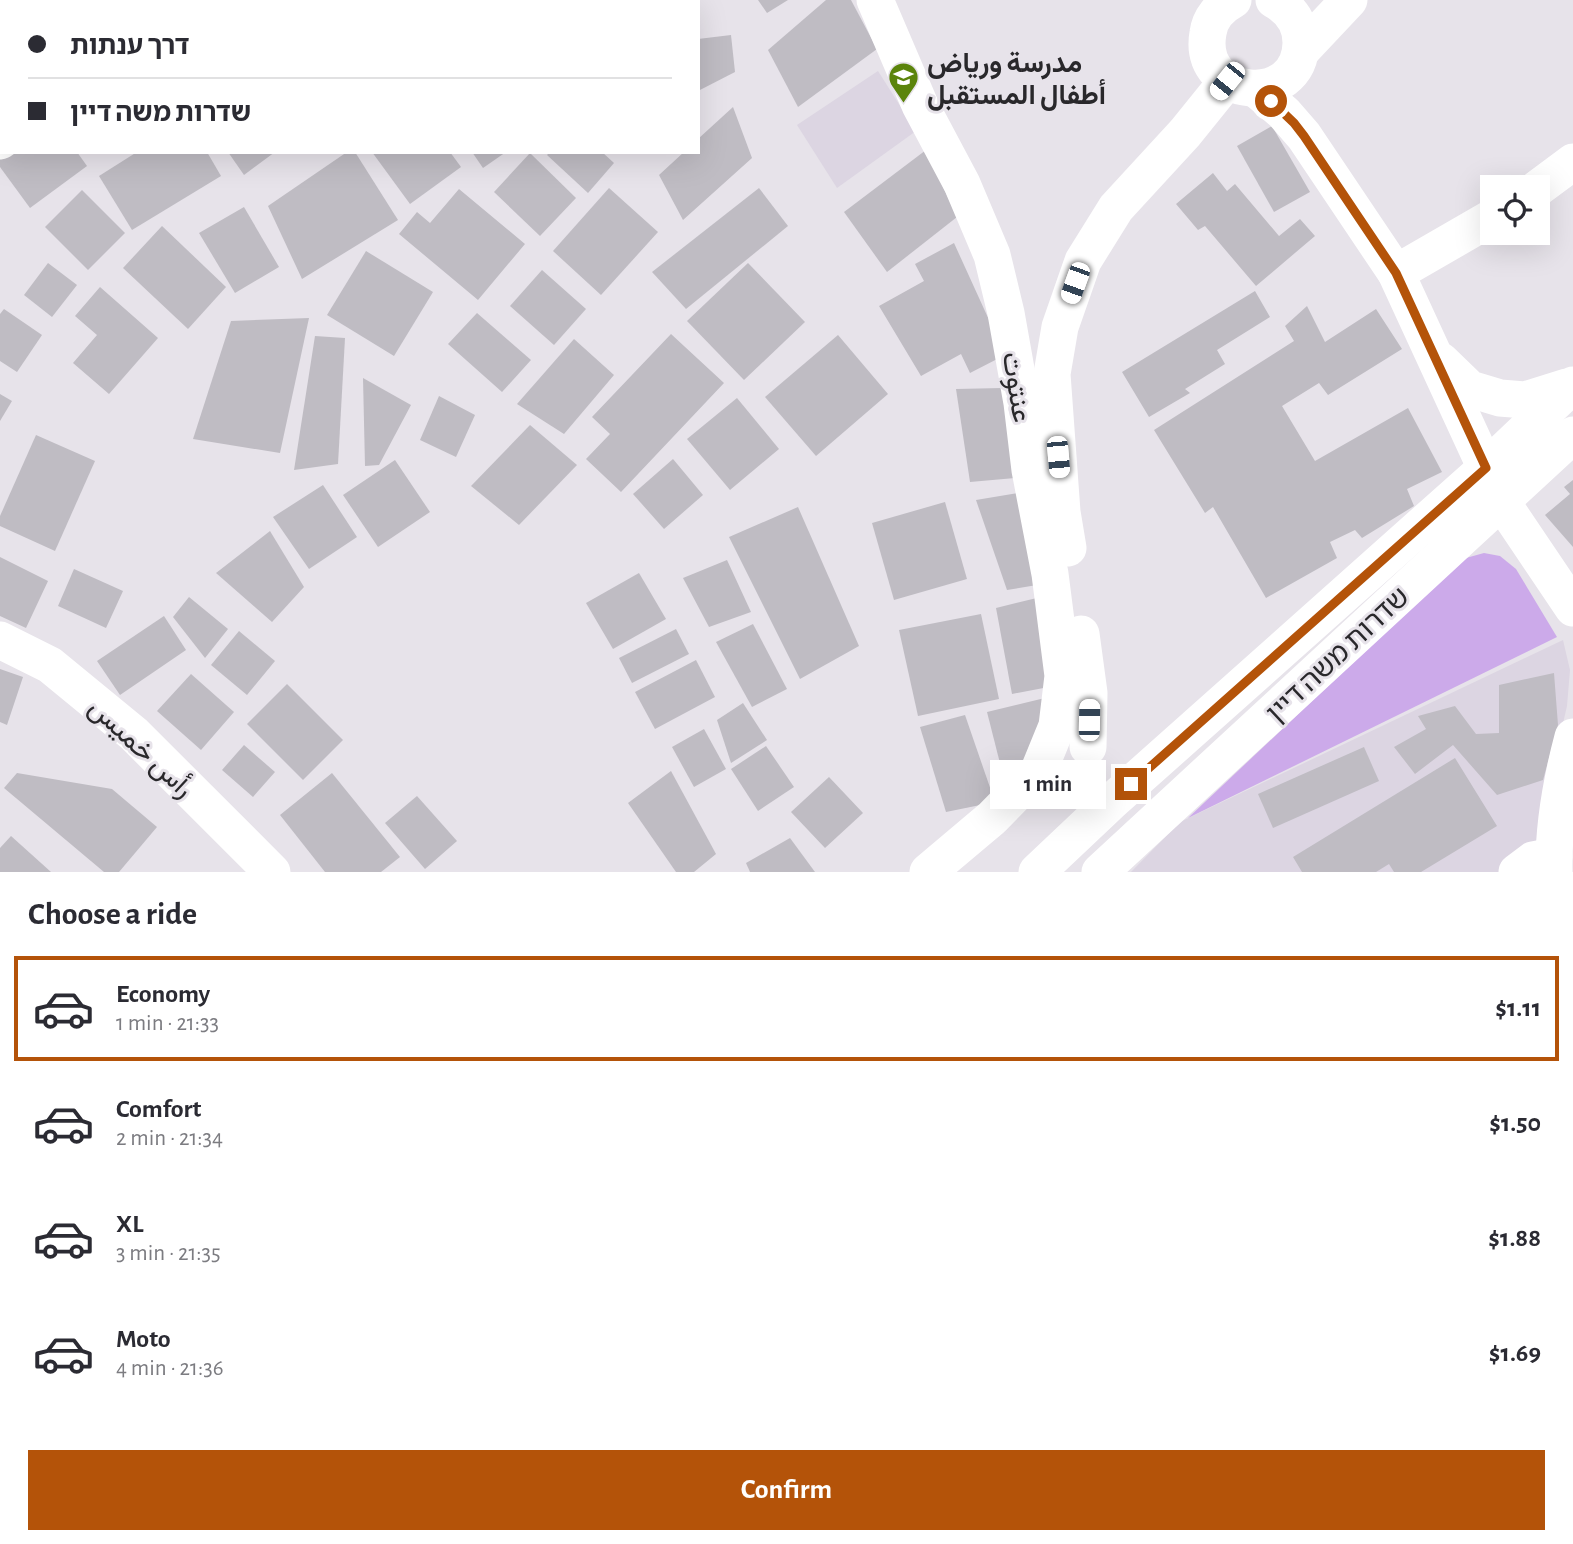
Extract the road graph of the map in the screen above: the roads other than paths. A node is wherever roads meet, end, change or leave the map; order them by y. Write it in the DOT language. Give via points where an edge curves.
graph roads {
  1 [pos="875,0"];
  2 [pos="1275,0"];
  3 [pos="1349,0"];
  4 [pos="1228,1"];
  5 [pos="1298,58"];
  6 [pos="1241,85"];
  7 [pos="1304,136"];
  8 [pos="1573,162"];
  9 [pos="1550,179"];
  10 [pos="1480,225"];
  11 [pos="1396,273"];
  12 [pos="1435,355"];
  13 [pos="1573,385"];
  14 [pos="1573,435"];
  15 [pos="1486,468"];
  16 [pos="1501,501"];
  17 [pos="1569,594"];
  18 [pos="0,640"];
  19 [pos="1573,737"];
  20 [pos="1088,747"];
  21 [pos="1554,864"];
  22 [pos="272,872"];
  23 [pos="928,872"];
  24 [pos="1037,872"];
  25 [pos="1100,872"];
  26 [pos="1517,872"];
  1 -- 23 [label="street, عنتوت" via="992,255 1020,390 1063,676 1057,726 1039,769 992,818"];
  2 -- 5 [label="street" via="1295,19 1301,34"];
  3 -- 5 [label="street"];
  4 -- 6 [label="street" via="1215,14 1206,42 1216,70"];
  5 -- 6 [label="street" via="1284,78 1270,86"];
  5 -- 7 [label="street" via="1297,100"];
  6 -- 7 [label="street" via="1284,113"];
  6 -- 20 [label="street" via="1185,133 1116,208 1083,261 1060,327 1052,374 1062,512 1089,693"];
  7 -- 11 [label="street"];
  8 -- 9 [label="street"];
  10 -- 11 [label="street"];
  11 -- 12 [label="street"];
  12 -- 13 [label="street" via="1470,390 1500,398 1525,400"];
  12 -- 15 [label="street"];
  13 -- 15 [label="street, שדרות משה דיין"];
  14 -- 16 [label="street, שדרות משה דיין"];
  15 -- 16 [label="street"];
  15 -- 24 [label="street, שדרות משה דיין"];
  16 -- 17 [label="street"];
  16 -- 25 [label="street, שדרות משה דיין"];
  18 -- 22 [label="street, رأس خميس" via="50,665 134,734"];
  19 -- 21 [label="street" via="1561,780"];
  21 -- 26 [label="street" via="1533,860"];
}
